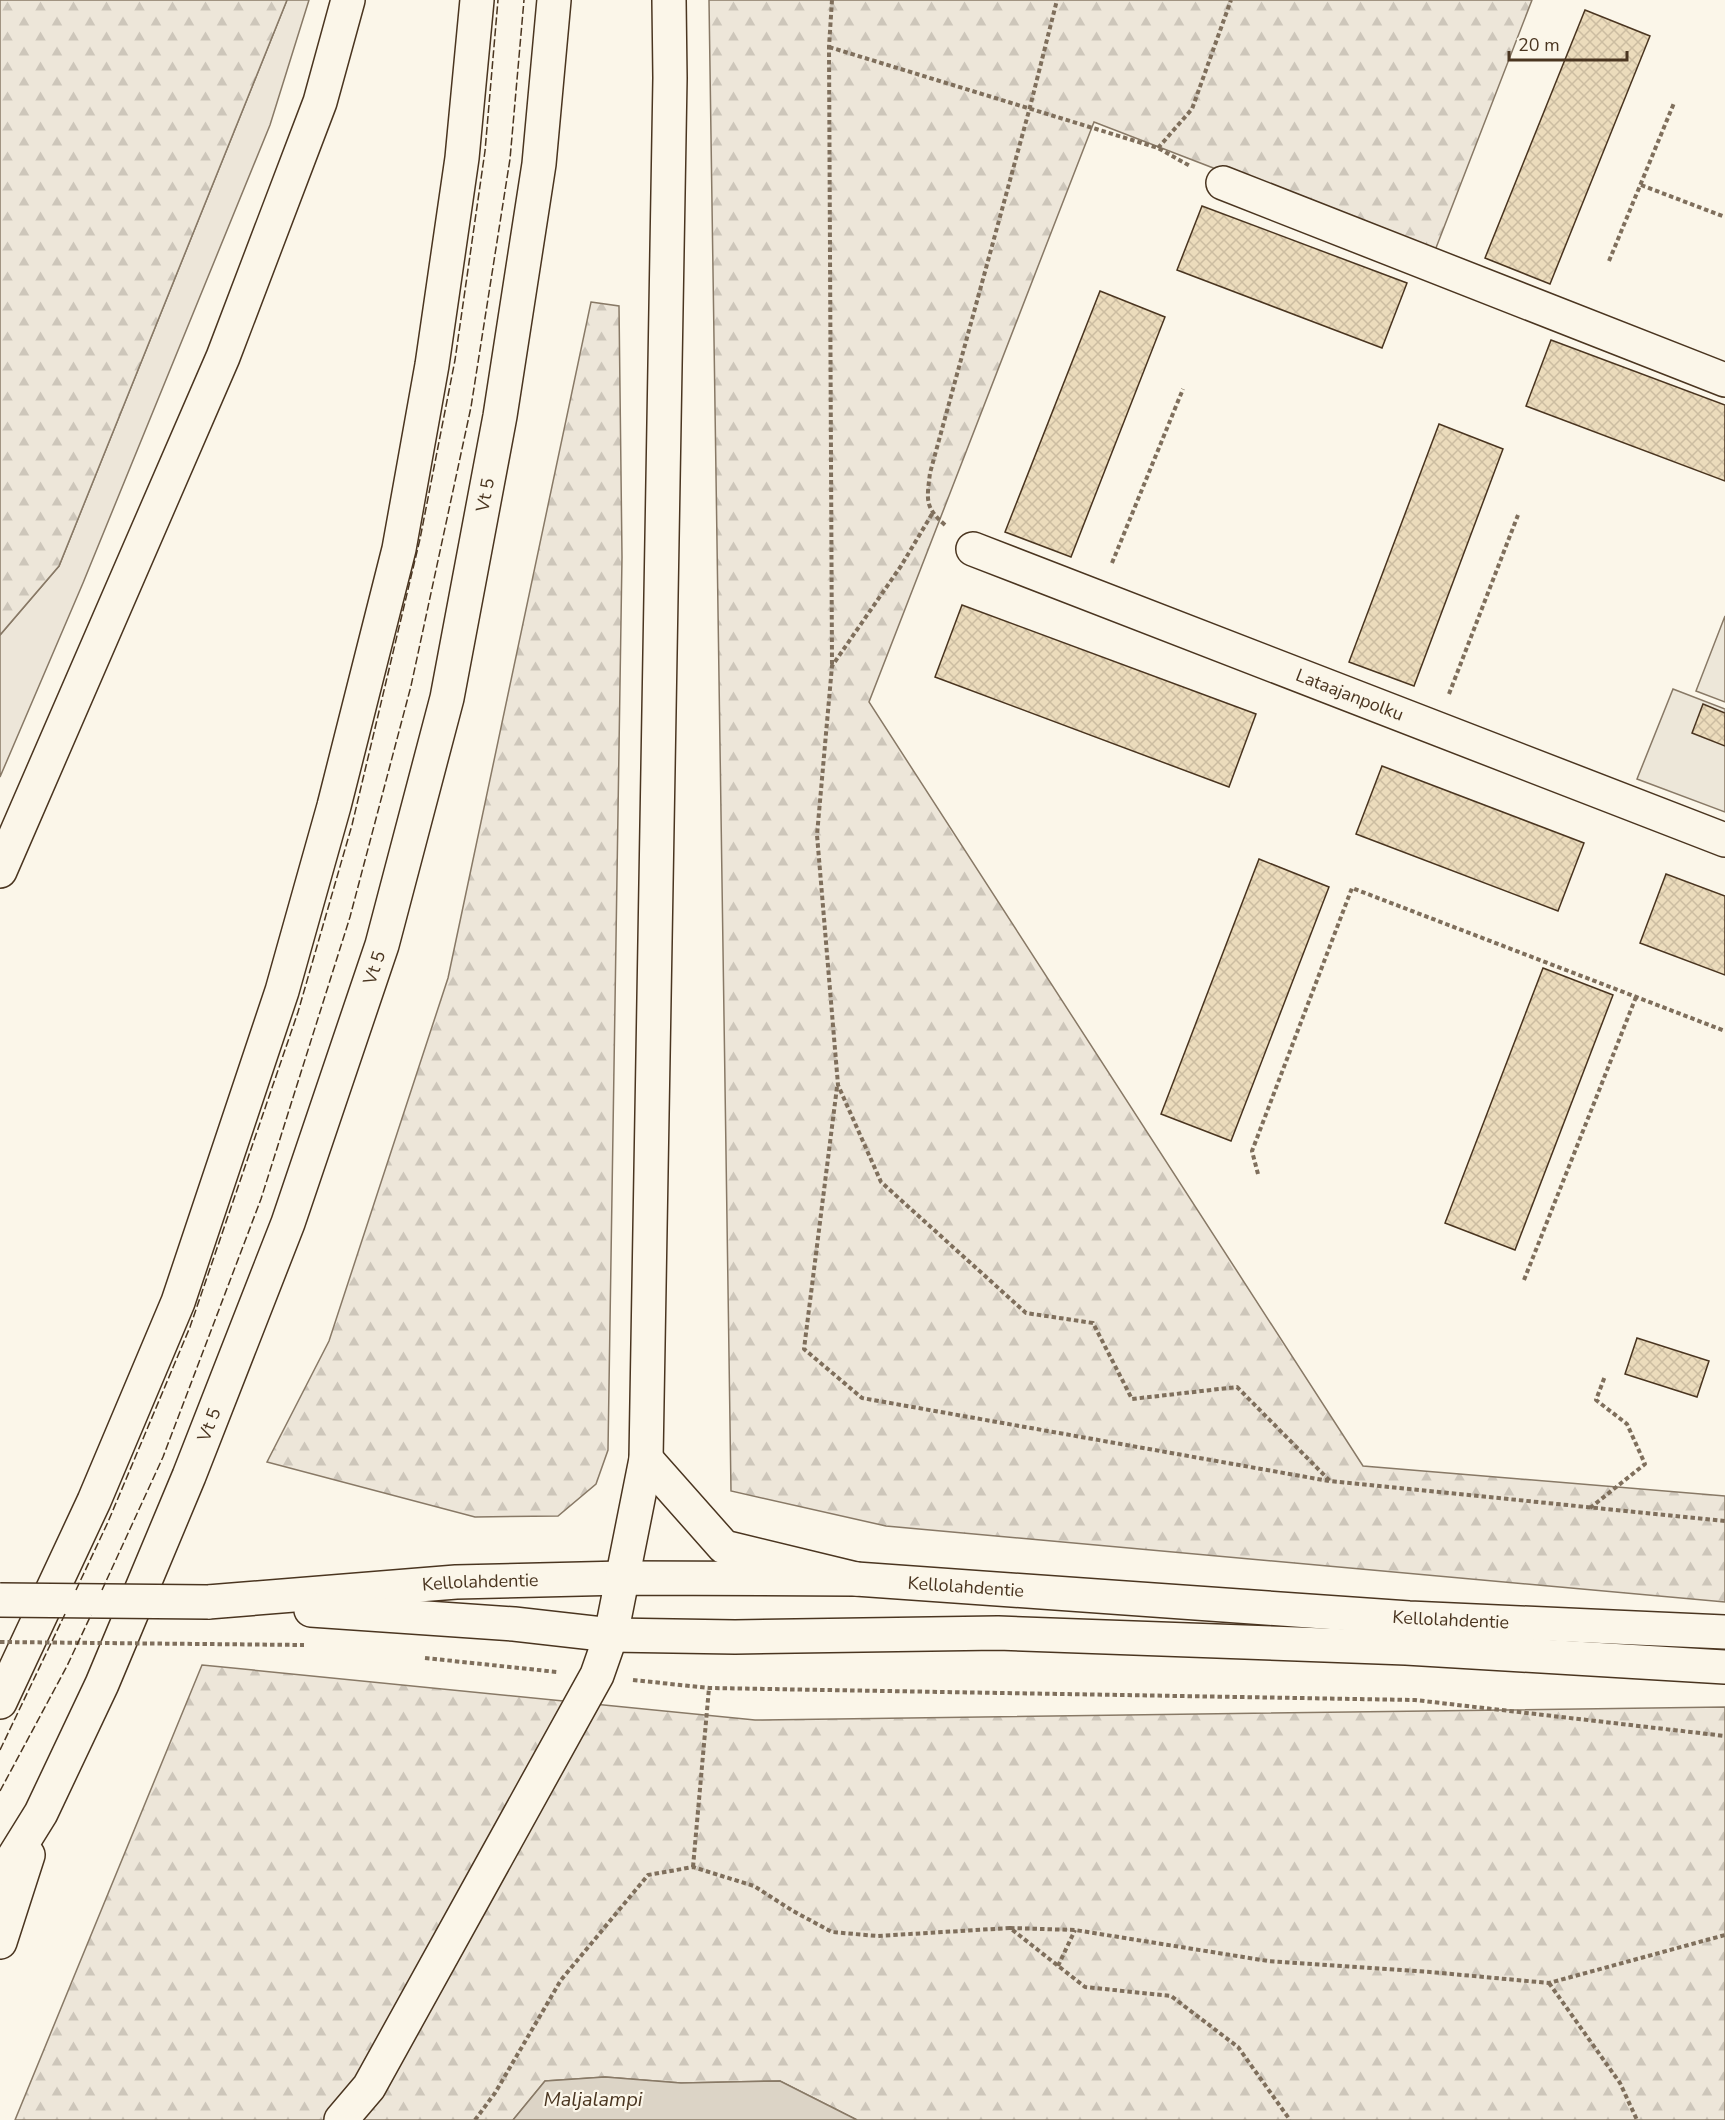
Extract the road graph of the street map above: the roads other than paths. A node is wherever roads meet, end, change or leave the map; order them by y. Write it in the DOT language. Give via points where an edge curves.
graph roads {
  1 [pos="348,0"];
  2 [pos="477,0"];
  3 [pos="554,0"];
  4 [pos="669,0"];
  5 [pos="1223,183"];
  6 [pos="1725,380"];
  7 [pos="973,549"];
  8 [pos="1725,840"];
  9 [pos="0,871"];
  10 [pos="646,1459"];
  11 [pos="623,1578"];
  12 [pos="856,1579"];
  13 [pos="0,1600"];
  14 [pos="208,1602"];
  15 [pos="1725,1632"];
  16 [pos="611,1635"];
  17 [pos="1725,1667"];
  18 [pos="0,1702"];
  19 [pos="41,1813"];
  20 [pos="0,1880"];
  21 [pos="0,1942"];
  22 [pos="341,2120"];
  1 -- 9 [label="main road" via="320,102 223,357"];
  2 -- 18 [label="main road" via="462,158 432,365 399,549 334,806 282,991 178,1302 94,1501"];
  3 -- 19 [label="main road, Vt 5" via="540,164 500,416 447,698 382,945 288,1223 219,1402 102,1684"];
  4 -- 10 [label="main road"];
  5 -- 6 [label="main road"];
  7 -- 8 [label="main road, Lataajanpolku"];
  10 -- 11 [label="main road"];
  10 -- 12 [label="main road" via="724,1546"];
  11 -- 12 [label="main road, Kellolahdentie"];
  11 -- 14 [label="main road, Kellolahdentie" via="456,1582"];
  11 -- 16 [label="main road"];
  12 -- 15 [label="main road, Kellolahdentie" via="1409,1617"];
  13 -- 14 [label="main road, Kellolahdentie, bridge"];
  14 -- 16 [label="main road, Kellolahdentie" via="514,1624"];
  16 -- 17 [label="main road, Kellolahdentie" via="1009,1634 1406,1648"];
  16 -- 22 [label="main road" via="597,1675 369,2087"];
  19 -- 20 [label="main road, Vt 5"];
  19 -- 21 [label="main road"];
}
